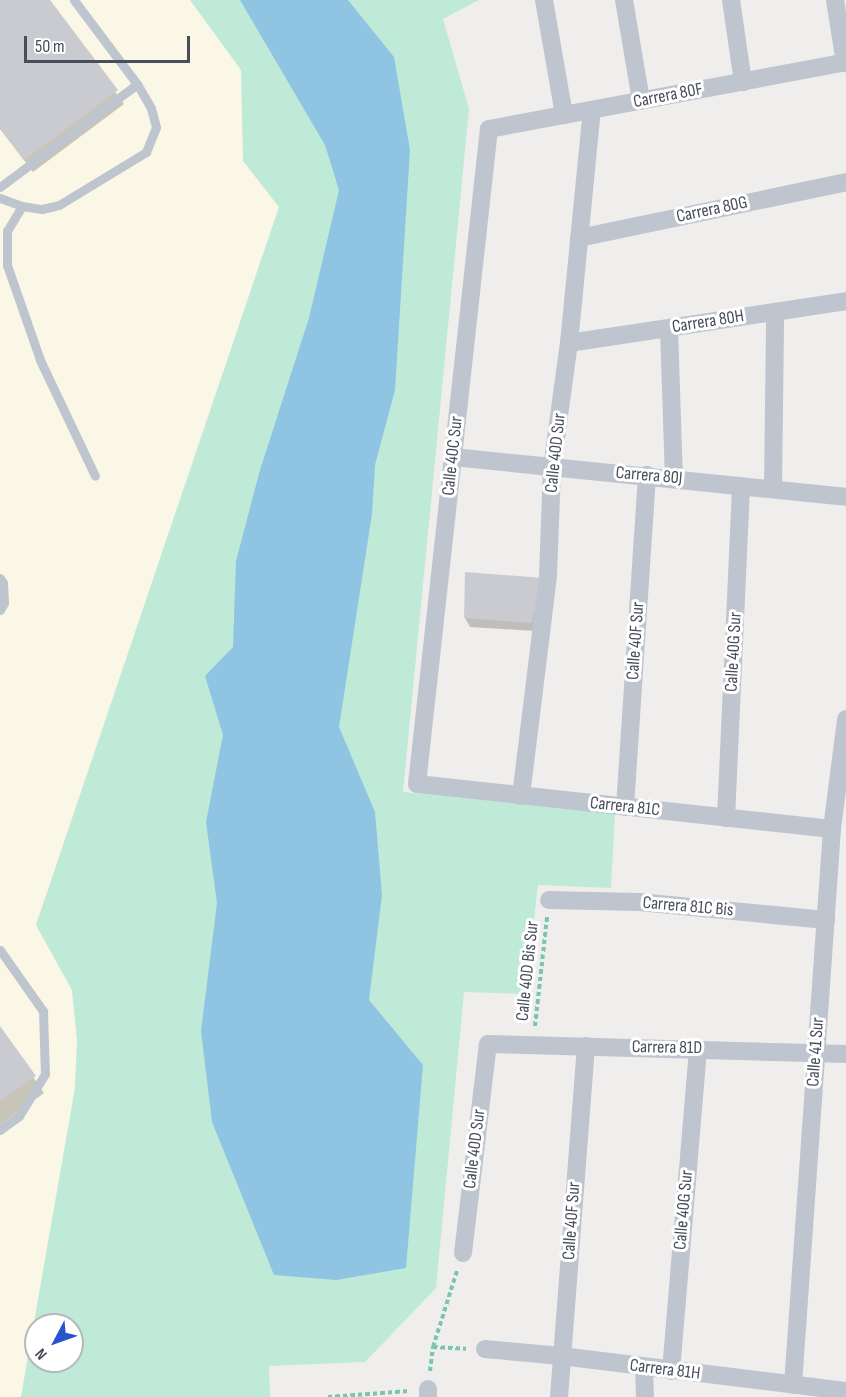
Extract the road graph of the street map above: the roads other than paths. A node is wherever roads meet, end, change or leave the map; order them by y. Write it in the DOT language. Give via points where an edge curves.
graph roads {
  1 [pos="74,0"];
  2 [pos="544,0"];
  3 [pos="624,0"];
  4 [pos="731,0"];
  5 [pos="835,0"];
  6 [pos="846,63"];
  7 [pos="743,82"];
  8 [pos="137,84"];
  9 [pos="641,101"];
  10 [pos="592,110"];
  11 [pos="564,115"];
  12 [pos="489,129"];
  13 [pos="846,182"];
  14 [pos="0,188"];
  15 [pos="0,198"];
  16 [pos="22,207"];
  17 [pos="579,238"];
  18 [pos="846,301"];
  19 [pos="775,312"];
  20 [pos="669,329"];
  21 [pos="569,342"];
  22 [pos="453,457"];
  23 [pos="552,468"];
  24 [pos="647,475"];
  25 [pos="95,476"];
  26 [pos="674,478"];
  27 [pos="741,486"];
  28 [pos="773,488"];
  29 [pos="846,497"];
  30 [pos="0,578"];
  31 [pos="0,610"];
  32 [pos="846,720"];
  33 [pos="417,784"];
  34 [pos="521,796"];
  35 [pos="625,807"];
  36 [pos="726,818"];
  37 [pos="832,829"];
  38 [pos="549,900"];
  39 [pos="826,920"];
  40 [pos="0,950"];
  41 [pos="488,1044"];
  42 [pos="585,1046"];
  43 [pos="698,1048"];
  44 [pos="816,1051"];
  45 [pos="846,1054"];
  46 [pos="0,1130"];
  47 [pos="463,1253"];
  48 [pos="485,1349"];
  49 [pos="561,1356"];
  50 [pos="644,1368"];
  51 [pos="671,1371"];
  52 [pos="793,1385"];
  53 [pos="742,1388"];
  54 [pos="846,1391"];
  55 [pos="559,1397"];
  56 [pos="645,1397"];
  57 [pos="846,1397"];
  1 -- 8 [label="lane"];
  2 -- 11 [label="street"];
  3 -- 9 [label="street"];
  4 -- 7 [label="street"];
  5 -- 6 [label="street"];
  6 -- 7 [label="street, Carrera 80F"];
  7 -- 9 [label="street, Carrera 80F"];
  8 -- 14 [label="lane"];
  8 -- 16 [label="lane" via="151,108 156,127 146,152 59,205 42,209"];
  9 -- 10 [label="street, Carrera 80F"];
  10 -- 11 [label="street, Carrera 80F"];
  10 -- 17 [label="street, Calle 40D Sur"];
  11 -- 12 [label="street, Carrera 80F"];
  12 -- 22 [label="street, Calle 40C Sur"];
  13 -- 17 [label="street, Carrera 80G"];
  15 -- 16 [label="lane"];
  16 -- 25 [label="lane" via="7,231 7,265 40,360"];
  17 -- 21 [label="street, Calle 40D Sur"];
  18 -- 19 [label="street, Carrera 80H"];
  19 -- 20 [label="street, Carrera 80H"];
  19 -- 28 [label="street"];
  20 -- 21 [label="street, Carrera 80H"];
  20 -- 26 [label="street"];
  21 -- 23 [label="street, Calle 40D Sur"];
  22 -- 23 [label="street, Carrera 80J"];
  22 -- 33 [label="street, Calle 40C Sur"];
  23 -- 24 [label="street, Carrera 80J"];
  23 -- 34 [label="street, Calle 40D Sur" via="548,576"];
  24 -- 26 [label="street, Carrera 80J"];
  24 -- 35 [label="street, Calle 40F Sur"];
  26 -- 27 [label="street, Carrera 80J"];
  27 -- 28 [label="street, Carrera 80J"];
  27 -- 36 [label="street, Calle 40G Sur"];
  28 -- 29 [label="street, Carrera 80J"];
  30 -- 31 [label="lane" via="4,603"];
  32 -- 37 [label="street, Calle 41 Sur"];
  33 -- 34 [label="street, Carrera 81C"];
  34 -- 35 [label="street, Carrera 81C"];
  35 -- 36 [label="street, Carrera 81C"];
  36 -- 37 [label="street, Carrera 81C"];
  37 -- 39 [label="street, Calle 41 Sur"];
  38 -- 39 [label="street, Carrera 81C Bis" via="639,902"];
  39 -- 44 [label="street, Calle 41 Sur"];
  40 -- 46 [label="lane" via="43,1011 45,1074 19,1116"];
  41 -- 42 [label="street, Carrera 81D"];
  41 -- 47 [label="street, Calle 40D Sur"];
  42 -- 43 [label="street, Carrera 81D"];
  42 -- 49 [label="street, Calle 40F Sur"];
  43 -- 44 [label="street, Carrera 81D"];
  43 -- 51 [label="street, Calle 40G Sur"];
  44 -- 45 [label="street, Carrera 81D"];
  44 -- 52 [label="street, Calle 41 Sur"];
  48 -- 49 [label="street, Carrera 81H"];
  49 -- 50 [label="street, Carrera 81H"];
  49 -- 55 [label="street, Calle 40F Sur"];
  50 -- 51 [label="street, Carrera 81H"];
  50 -- 56 [label="street"];
  51 -- 53 [label="street, Carrera 81H"];
  52 -- 53 [label="street, Carrera 81H"];
  52 -- 54 [label="street, Carrera 81H"];
  54 -- 57 [label="street"];
}
